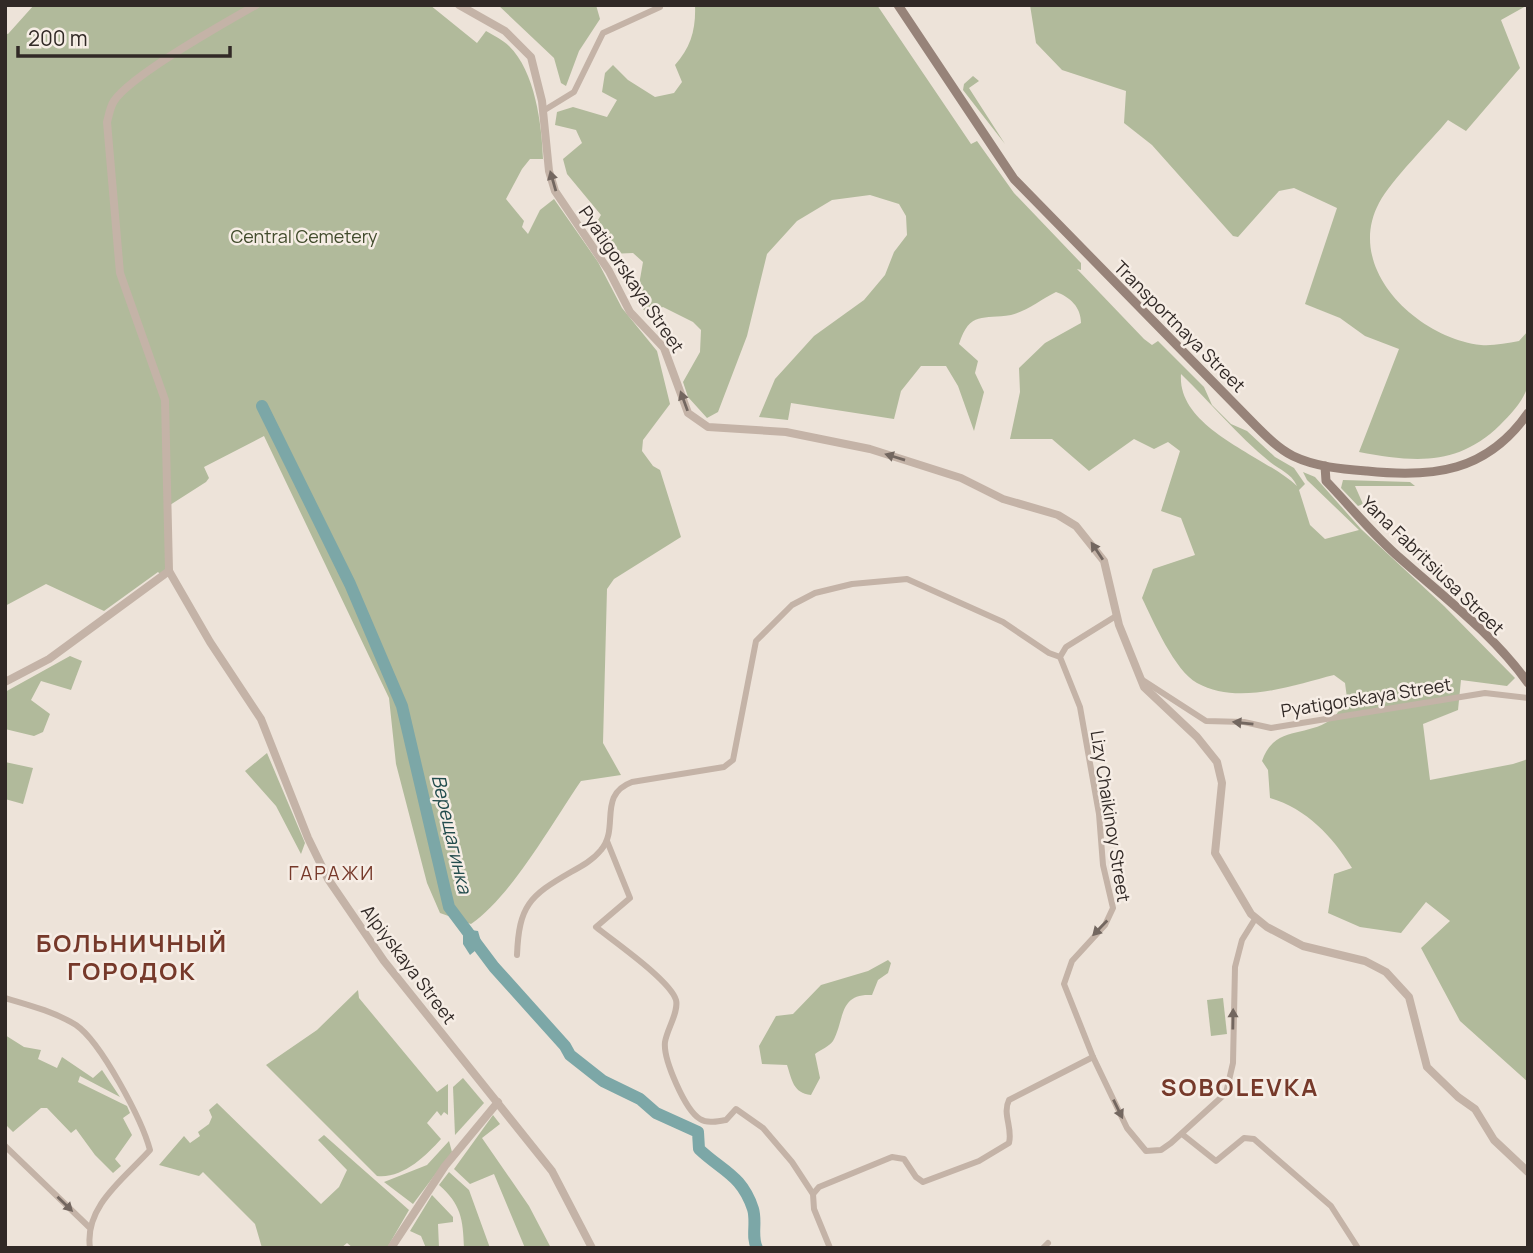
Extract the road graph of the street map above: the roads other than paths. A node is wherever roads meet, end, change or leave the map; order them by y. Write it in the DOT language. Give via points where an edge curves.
graph roads {
  1 [pos="256,5"];
  2 [pos="460,5"];
  3 [pos="898,5"];
  4 [pos="660,7"];
  5 [pos="543,111"];
  6 [pos="1528,413"];
  7 [pos="1325,466"];
  8 [pos="169,571"];
  9 [pos="1116,616"];
  10 [pos="1060,657"];
  11 [pos="1139,677"];
  12 [pos="5,682"];
  13 [pos="1528,683"];
  14 [pos="1528,698"];
  15 [pos="607,841"];
  16 [pos="1255,919"];
  17 [pos="517,955"];
  18 [pos="5,998"];
  19 [pos="1093,1057"];
  20 [pos="498,1102"];
  21 [pos="1182,1135"];
  22 [pos="5,1146"];
  23 [pos="1528,1172"];
  24 [pos="813,1194"];
  25 [pos="89,1227"];
  26 [pos="89,1248"];
  27 [pos="391,1248"];
  28 [pos="592,1248"];
  29 [pos="830,1248"];
  30 [pos="1358,1248"];
  1 -- 8 [label="street" via="191,42 126,89 113,102 107,122 120,272 165,400"];
  2 -- 5 [label="street, Pyatigorskaya Street" via="505,31 530,57"];
  3 -- 7 [label="main road, Transportnaya Street" via="997,156 1031,197 1255,426 1291,455"];
  4 -- 5 [label="street" via="603,33 574,92"];
  9 -- 5 [label="street, Pyatigorskaya Street, one-way" via="1098,550 1076,526 1058,515 1018,505 961,478 870,449 786,432 708,427 695,419 683,404 664,348 630,312 609,271 555,191"];
  6 -- 7 [label="main road, Transportnaya Street" via="1497,446 1456,469 1389,473"];
  7 -- 13 [label="main road, Yana Fabritsiusa Street" via="1326,481"];
  8 -- 12 [label="street" via="50,660"];
  8 -- 20 [label="street, Alpiyskaya Street" via="209,642 261,719 328,879 384,961"];
  9 -- 10 [label="street" via="1066,647"];
  9 -- 11 [label="street, Pyatigorskaya Street"];
  10 -- 15 [label="street" via="1003,622 907,579 815,593 792,605 756,641 729,764 632,782 615,793"];
  10 -- 19 [label="street, Lizy Chaikinoy Street, one-way" via="1080,708 1103,865 1113,902 1105,925 1078,952 1065,977 1066,992"];
  14 -- 11 [label="street, Pyatigorskaya Street, one-way" via="1485,693 1278,728 1199,718"];
  11 -- 16 [label="street, Pyatigorskaya Street" via="1147,691 1217,762 1222,783 1215,853"];
  15 -- 17 [label="street" via="596,857 527,903 520,920"];
  15 -- 24 [label="street" via="629,898 596,927 675,997 666,1057 692,1111 710,1122 726,1120 736,1109 756,1121"];
  21 -- 16 [label="street, one-way" via="1223,1098 1228,1087 1233,1063 1235,967 1242,940"];
  16 -- 23 [label="street, Pyatigorskaya Street" via="1303,946 1365,961 1386,972 1409,997 1427,1067 1475,1109 1494,1140"];
  18 -- 25 [label="street" via="78,1026 134,1107 149,1150 99,1206"];
  19 -- 21 [label="street, Lizy Chaikinoy Street, one-way" via="1127,1128 1146,1151 1161,1150"];
  19 -- 24 [label="street" via="1009,1100 1010,1139 1005,1147 979,1161 923,1182 904,1159 885,1158 819,1187"];
  20 -- 27 [label="street" via="445,1166"];
  20 -- 28 [label="street, Alpiyskaya Street" via="552,1171"];
  21 -- 30 [label="street" via="1216,1161 1244,1138 1254,1139 1331,1206"];
  22 -- 25 [label="street, one-way"];
  24 -- 29 [label="street" via="814,1209"];
  25 -- 26 [label="street"];
}
